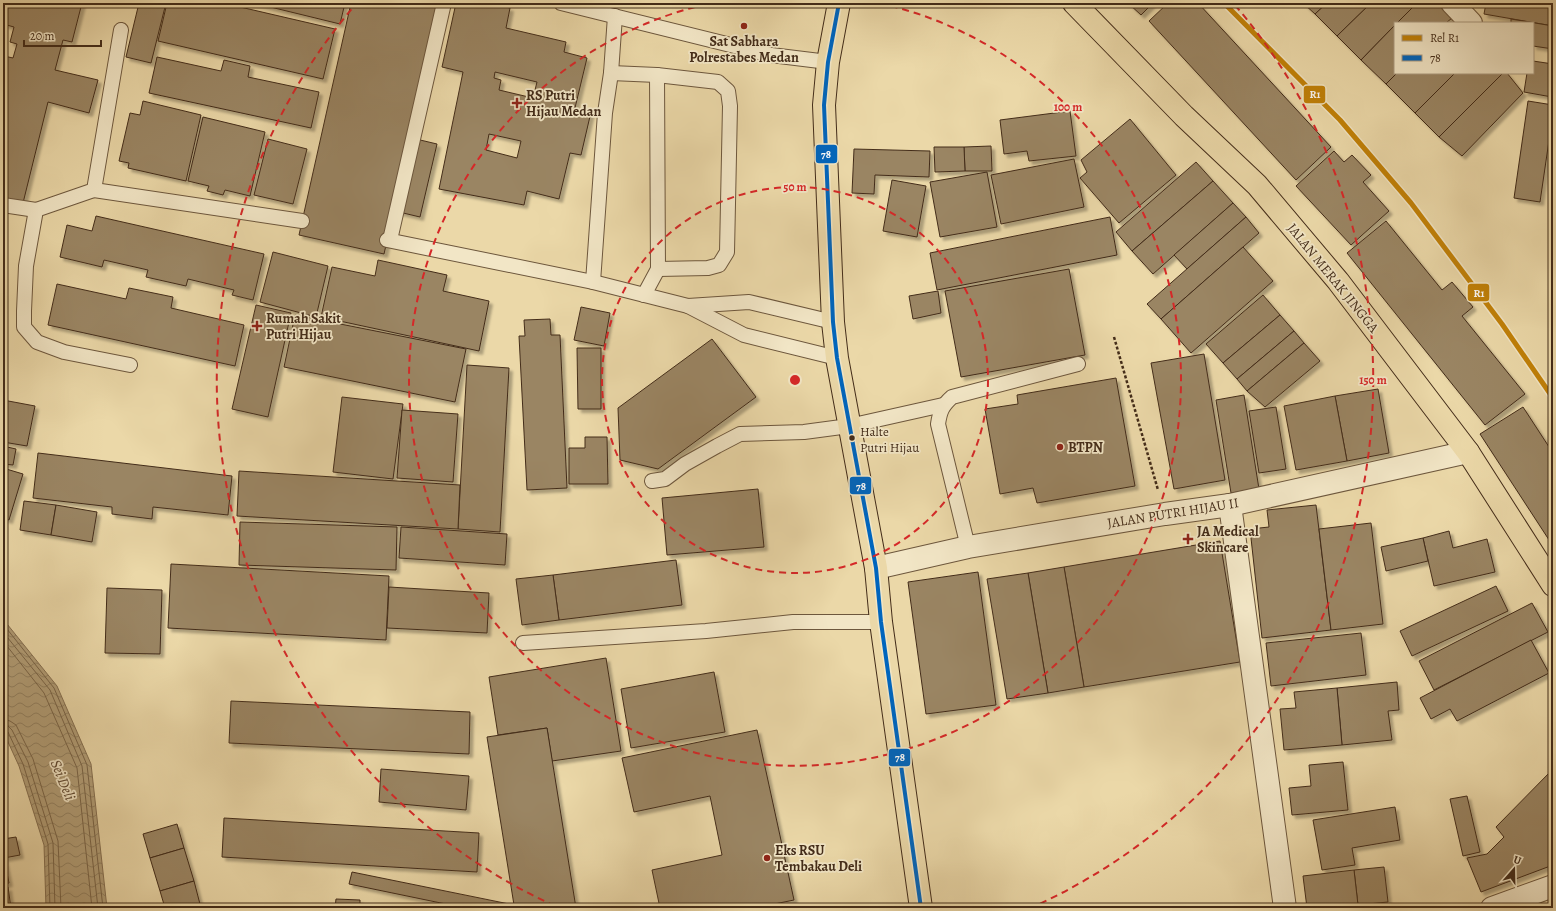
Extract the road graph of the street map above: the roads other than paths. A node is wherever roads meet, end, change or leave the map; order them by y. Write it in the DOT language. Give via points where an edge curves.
graph roads {
  1 [pos="444,3"];
  2 [pos="561,3"];
  3 [pos="839,3"];
  4 [pos="1074,3"];
  5 [pos="615,16"];
  6 [pos="121,30"];
  7 [pos="828,62"];
  8 [pos="611,73"];
  9 [pos="657,75"];
  10 [pos="94,190"];
  11 [pos="3,205"];
  12 [pos="36,210"];
  13 [pos="302,221"];
  14 [pos="658,269"];
  15 [pos="593,282"];
  16 [pos="644,295"];
  17 [pos="688,306"];
  18 [pos="833,322"];
  19 [pos="837,358"];
  20 [pos="1078,364"];
  21 [pos="130,365"];
  22 [pos="943,404"];
  23 [pos="849,426"];
  24 [pos="1468,452"];
  25 [pos="652,481"];
  26 [pos="1230,505"];
  27 [pos="968,547"];
  28 [pos="876,568"];
  29 [pos="1553,585"];
  30 [pos="881,622"];
  31 [pos="523,643"];
  32 [pos="1553,886"];
  33 [pos="921,908"];
  34 [pos="1285,908"];
  35 [pos="1492,908"];
  1 -- 15 [label="lane" via="389,240"];
  2 -- 5 [label="lane"];
  3 -- 7 [label="main road"];
  4 -- 24 [label="main road, JALAN MERAK JINGGA" via="1184,116 1257,185 1338,281"];
  5 -- 7 [label="lane" via="771,55"];
  5 -- 8 [label="lane"];
  6 -- 10 [label="lane"];
  7 -- 18 [label="main road" via="824,105"];
  8 -- 9 [label="lane"];
  8 -- 15 [label="lane" via="605,113"];
  9 -- 14 [label="lane"];
  9 -- 14 [label="lane" via="718,82 728,91 730,106 727,252 719,265 708,268"];
  10 -- 12 [label="lane"];
  10 -- 13 [label="lane"];
  11 -- 12 [label="lane"];
  12 -- 21 [label="lane" via="26,266 24,327 37,342 44,345 64,352"];
  14 -- 16 [label="lane"];
  15 -- 16 [label="lane"];
  16 -- 17 [label="lane"];
  17 -- 18 [label="lane" via="749,302"];
  17 -- 19 [label="lane" via="744,335"];
  18 -- 19 [label="main road"];
  19 -- 23 [label="main road"];
  20 -- 22 [label="lane" via="952,397"];
  22 -- 23 [label="lane"];
  22 -- 27 [label="lane" via="938,424"];
  23 -- 25 [label="lane" via="804,432 740,434 685,464 665,479"];
  23 -- 28 [label="main road"];
  24 -- 26 [label="street, JALAN PUTRI HIJAU II"];
  24 -- 29 [label="main road, JALAN MERAK JINGGA"];
  26 -- 27 [label="street, JALAN PUTRI HIJAU II"];
  26 -- 34 [label="street"];
  27 -- 28 [label="street, JALAN PUTRI HIJAU II"];
  28 -- 30 [label="main road"];
  30 -- 31 [label="lane" via="794,622 706,631"];
  30 -- 33 [label="main road"];
  32 -- 35 [label="street"];
}
